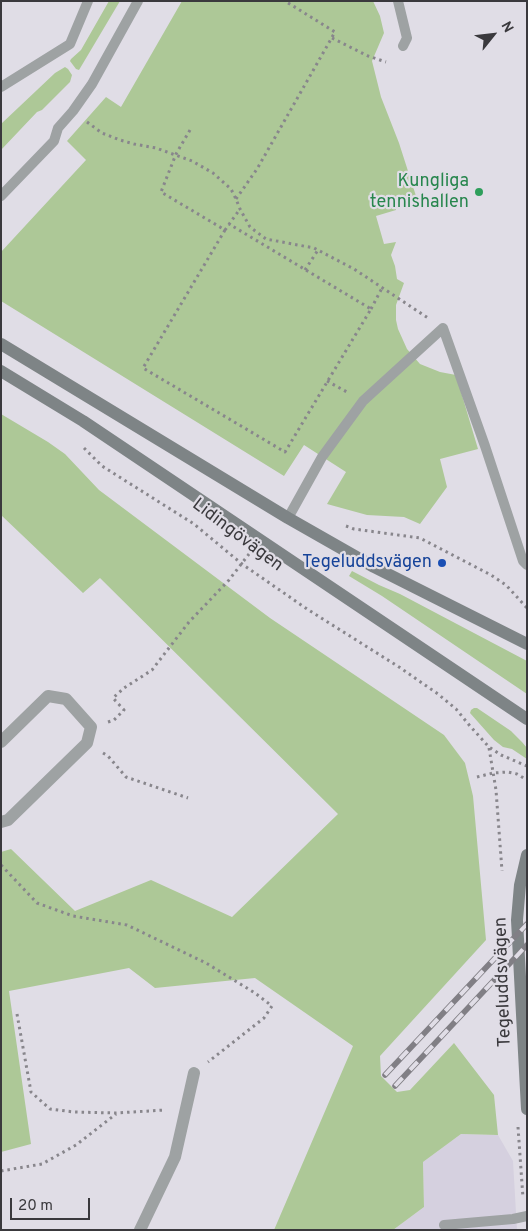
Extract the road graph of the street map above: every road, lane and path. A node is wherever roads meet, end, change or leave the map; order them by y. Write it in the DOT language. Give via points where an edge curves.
graph roads {
  1 [pos="88,1"];
  2 [pos="138,1"];
  3 [pos="285,1"];
  4 [pos="398,1"];
  5 [pos="332,38"];
  6 [pos="403,46"];
  7 [pos="386,62"];
  8 [pos="1,87"];
  9 [pos="73,111"];
  10 [pos="190,130"];
  11 [pos="176,154"];
  12 [pos="1,196"];
  13 [pos="236,199"];
  14 [pos="240,209"];
  15 [pos="228,224"];
  16 [pos="225,230"];
  17 [pos="318,250"];
  18 [pos="305,270"];
  19 [pos="382,288"];
  20 [pos="371,309"];
  21 [pos="443,328"];
  22 [pos="1,344"];
  23 [pos="1,371"];
  24 [pos="78,442"];
  25 [pos="288,518"];
  26 [pos="340,524"];
  27 [pos="252,550"];
  28 [pos="242,564"];
  29 [pos="527,565"];
  30 [pos="527,608"];
  31 [pos="527,644"];
  32 [pos="124,710"];
  33 [pos="527,719"];
  34 [pos="1,742"];
  35 [pos="87,744"];
  36 [pos="489,747"];
  37 [pos="527,766"];
  38 [pos="493,773"];
  39 [pos="477,777"];
  40 [pos="527,780"];
  41 [pos="188,798"];
  42 [pos="1,822"];
  43 [pos="527,855"];
  44 [pos="1,865"];
  45 [pos="502,872"];
  46 [pos="17,1014"];
  47 [pos="194,1073"];
  48 [pos="186,1109"];
  49 [pos="527,1109"];
  50 [pos="116,1114"];
  51 [pos="518,1124"];
  52 [pos="1,1171"];
  53 [pos="525,1216"];
  54 [pos="444,1225"];
  55 [pos="140,1230"];
  1 -- 8 [label="lane" via="70,44"];
  2 -- 9 [label="lane" via="92,84"];
  3 -- 5 [label="path" via="335,32"];
  4 -- 6 [label="lane" via="407,38"];
  5 -- 7 [label="path"];
  5 -- 13 [label="path" via="257,169"];
  9 -- 11 [label="path" via="102,133"];
  9 -- 12 [label="lane" via="58,128 54,141"];
  10 -- 11 [label="path"];
  11 -- 13 [label="path" via="213,172 231,189"];
  11 -- 16 [label="path" via="161,192"];
  13 -- 14 [label="path"];
  14 -- 15 [label="path"];
  14 -- 17 [label="path" via="250,227 266,239"];
  15 -- 16 [label="path"];
  15 -- 18 [label="path"];
  16 -- 20 [label="path" via="143,368 285,452"];
  17 -- 18 [label="path"];
  17 -- 19 [label="path"];
  18 -- 20 [label="path"];
  19 -- 20 [label="path"];
  19 -- 21 [label="path"];
  21 -- 25 [label="lane" via="363,401 322,457"];
  21 -- 29 [label="lane"];
  22 -- 25 [label="main road, Lidingövägen"];
  23 -- 33 [label="main road, Lidingövägen" via="83,421"];
  24 -- 28 [label="path, Lidingövägen" via="102,466 194,524"];
  25 -- 31 [label="main road, Lidingövägen" via="374,567"];
  26 -- 30 [label="path" via="354,529 420,538 491,575 506,585"];
  27 -- 28 [label="path"];
  28 -- 32 [label="path" via="152,670 113,698"];
  28 -- 36 [label="path, Lidingövägen" via="438,694 456,709"];
  34 -- 35 [label="street" via="48,696 66,700 91,727"];
  35 -- 41 [label="path" via="108,756 126,776"];
  35 -- 42 [label="street" via="8,820"];
  36 -- 37 [label="path, Lidingövägen"];
  36 -- 38 [label="path"];
  38 -- 39 [label="path"];
  38 -- 40 [label="path" via="508,772"];
  38 -- 45 [label="path"];
  43 -- 49 [label="main road, Tegeluddsvägen" via="517,920"];
  44 -- 47 [label="path" via="37,903 74,916 127,925 206,963 272,1006 264,1018"];
  46 -- 50 [label="path" via="31,1092 50,1110"];
  47 -- 48 [label="street"];
  48 -- 50 [label="path"];
  48 -- 55 [label="street" via="175,1157"];
  50 -- 52 [label="path" via="76,1145 42,1164"];
  51 -- 53 [label="path"];
  53 -- 54 [label="lane"];
}
